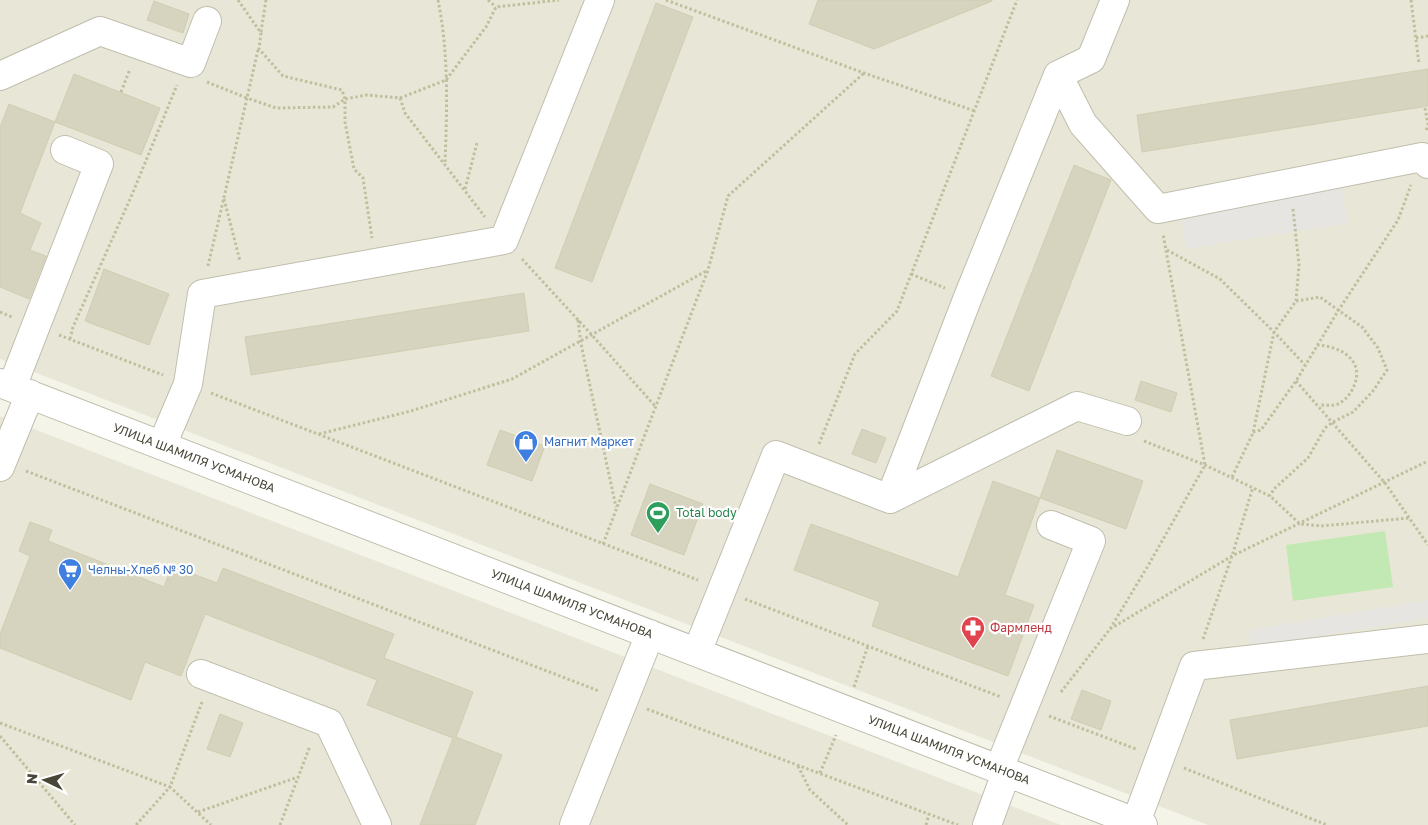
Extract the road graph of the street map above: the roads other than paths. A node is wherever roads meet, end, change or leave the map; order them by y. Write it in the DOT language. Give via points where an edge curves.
graph roads {
  1 [pos="600,0"];
  2 [pos="1115,0"];
  3 [pos="207,22"];
  4 [pos="1058,75"];
  5 [pos="0,76"];
  6 [pos="65,150"];
  7 [pos="1425,160"];
  8 [pos="14,388"];
  9 [pos="1127,421"];
  10 [pos="162,445"];
  11 [pos="1,465"];
  12 [pos="890,499"];
  13 [pos="1051,525"];
  14 [pos="650,634"];
  15 [pos="1428,639"];
  16 [pos="697,652"];
  17 [pos="206,676"];
  18 [pos="1002,771"];
  19 [pos="1140,824"];
  20 [pos="377,825"];
  21 [pos="574,825"];
  22 [pos="988,825"];
  1 -- 10 [label="street" via="504,240 202,294 188,384"];
  2 -- 4 [label="street" via="1091,60"];
  3 -- 5 [label="street" via="191,63 184,67 100,31"];
  4 -- 7 [label="street" via="1083,124 1158,209"];
  4 -- 12 [label="street"];
  6 -- 8 [label="street" via="99,164"];
  8 -- 10 [label="street, УЛИЦА ШАМИЛЯ УСМАНОВА"];
  8 -- 11 [label="street"];
  9 -- 12 [label="street" via="1077,406"];
  10 -- 14 [label="street, УЛИЦА ШАМИЛЯ УСМАНОВА"];
  12 -- 16 [label="street" via="776,455"];
  13 -- 18 [label="street" via="1091,541"];
  14 -- 16 [label="street, УЛИЦА ШАМИЛЯ УСМАНОВА"];
  14 -- 21 [label="street"];
  15 -- 19 [label="street" via="1194,666"];
  16 -- 18 [label="street, УЛИЦА ШАМИЛЯ УСМАНОВА"];
  17 -- 20 [label="street" via="329,723"];
  18 -- 19 [label="street, УЛИЦА ШАМИЛЯ УСМАНОВА"];
  18 -- 22 [label="street"];
}
